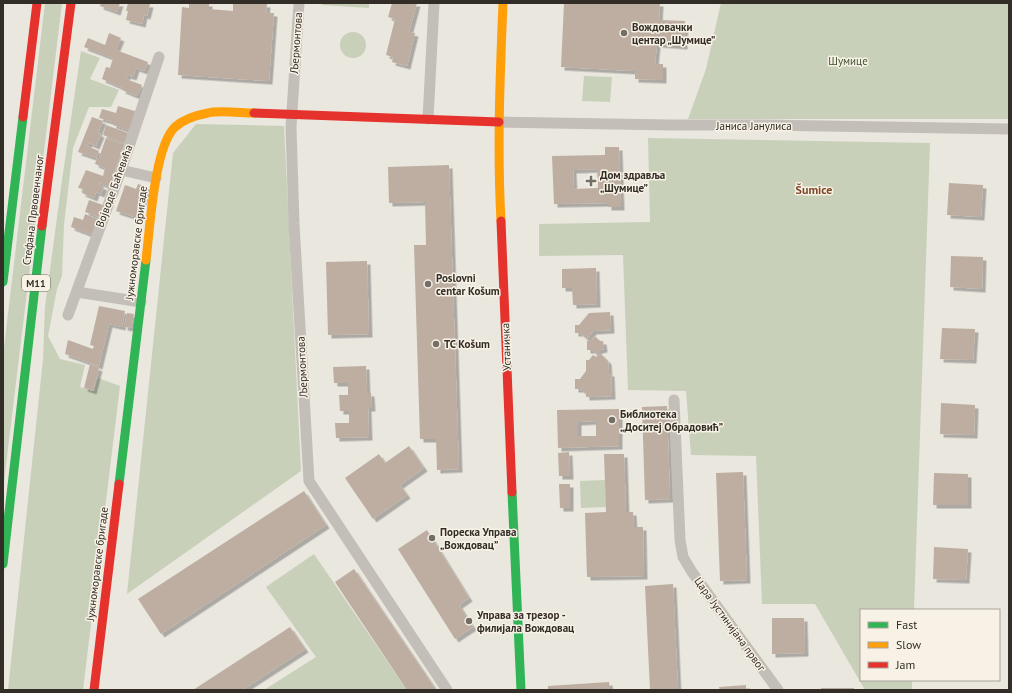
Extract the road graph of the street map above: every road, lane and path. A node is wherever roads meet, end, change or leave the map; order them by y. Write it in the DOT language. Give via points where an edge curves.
graph roads {
  1 [pos="37,3"];
  2 [pos="71,3"];
  3 [pos="299,3"];
  4 [pos="434,3"];
  5 [pos="503,3"];
  6 [pos="159,57"];
  7 [pos="291,114"];
  8 [pos="428,120"];
  9 [pos="499,122"];
  10 [pos="1009,129"];
  11 [pos="121,170"];
  12 [pos="156,178"];
  13 [pos="3,282"];
  14 [pos="76,292"];
  15 [pos="141,302"];
  16 [pos="68,315"];
  17 [pos="674,400"];
  18 [pos="3,564"];
  19 [pos="94,690"];
  20 [pos="447,690"];
  21 [pos="521,690"];
  22 [pos="778,690"];
  1 -- 13 [label="main road, Стефана Првовенчаног"];
  2 -- 18 [label="main road, Стефана Првовенчаног / M11"];
  3 -- 7 [label="street, Љермонтова"];
  4 -- 8 [label="street"];
  5 -- 9 [label="main road, Устаничка"];
  6 -- 11 [label="street, Војводе Баћевића"];
  7 -- 8 [label="main road, Јужноморавске бригаде"];
  7 -- 12 [label="main road, Јужноморавске бригаде" via="210,112 193,117 175,127 166,139"];
  7 -- 20 [label="street, Љермонтова" via="294,224 310,481"];
  8 -- 9 [label="main road, Јужноморавске бригаде"];
  9 -- 10 [label="street, Јаниса Јанулиса"];
  9 -- 21 [label="main road, Устаничка" via="500,230"];
  11 -- 12 [label="street"];
  11 -- 14 [label="street, Војводе Баћевића"];
  12 -- 15 [label="main road, Јужноморавске бригаде"];
  14 -- 15 [label="street"];
  14 -- 16 [label="street, Војводе Баћевића"];
  15 -- 19 [label="main road, Јужноморавске бригаде"];
  17 -- 22 [label="street, Цара Јустинијана првог" via="680,540 683,557 704,590"];
}
